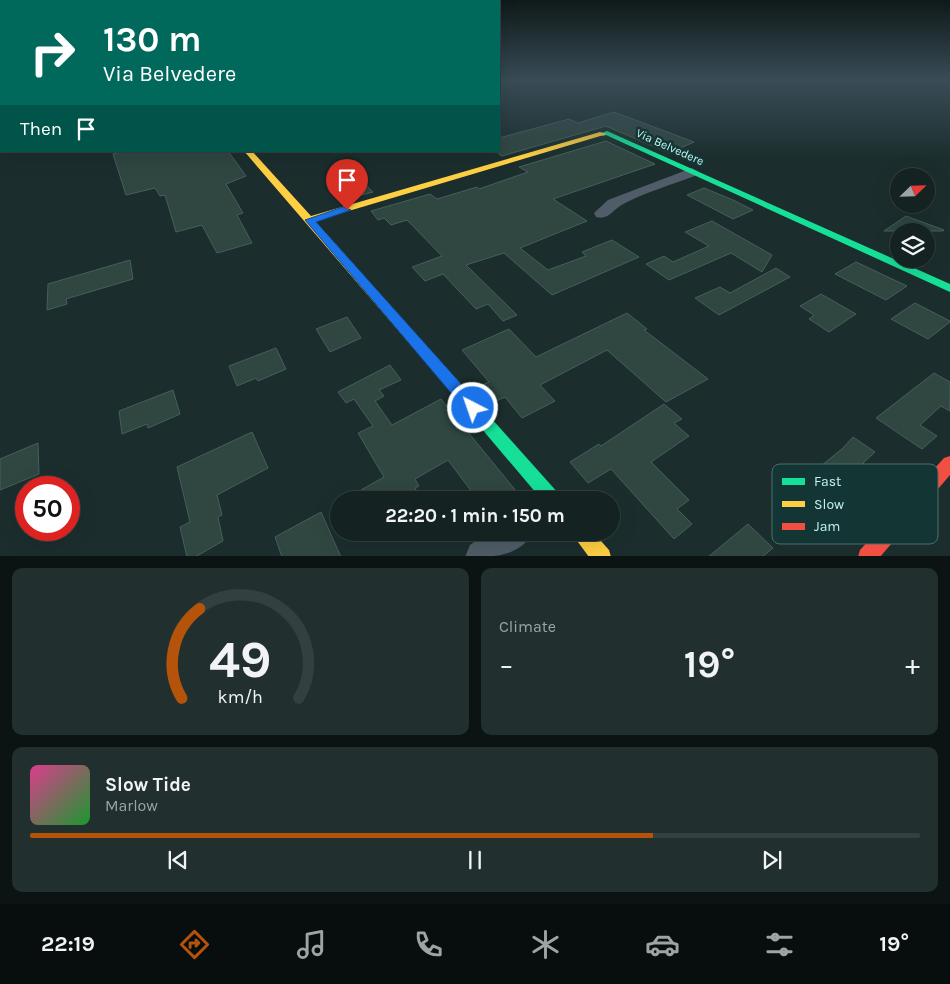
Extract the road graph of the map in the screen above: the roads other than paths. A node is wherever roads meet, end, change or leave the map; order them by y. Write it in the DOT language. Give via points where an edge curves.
graph roads {
  1 [pos="249,152"];
  2 [pos="692,172"];
  3 [pos="602,213"];
  4 [pos="310,220"];
  5 [pos="950,288"];
  6 [pos="950,463"];
  7 [pos="938,476"];
  8 [pos="545,491"];
  9 [pos="504,541"];
  10 [pos="589,541"];
  11 [pos="878,544"];
  12 [pos="482,556"];
  13 [pos="602,556"];
  14 [pos="867,556"];
  1 -- 4 [label="street"];
  2 -- 3 [label="street" via="614,203"];
  2 -- 4 [label="street, Via Belvedere" via="607,133"];
  2 -- 5 [label="street, Via Belvedere"];
  4 -- 8 [label="street"];
  6 -- 7 [label="street"];
  9 -- 12 [label="street"];
  10 -- 13 [label="street"];
  11 -- 14 [label="street"];
}
